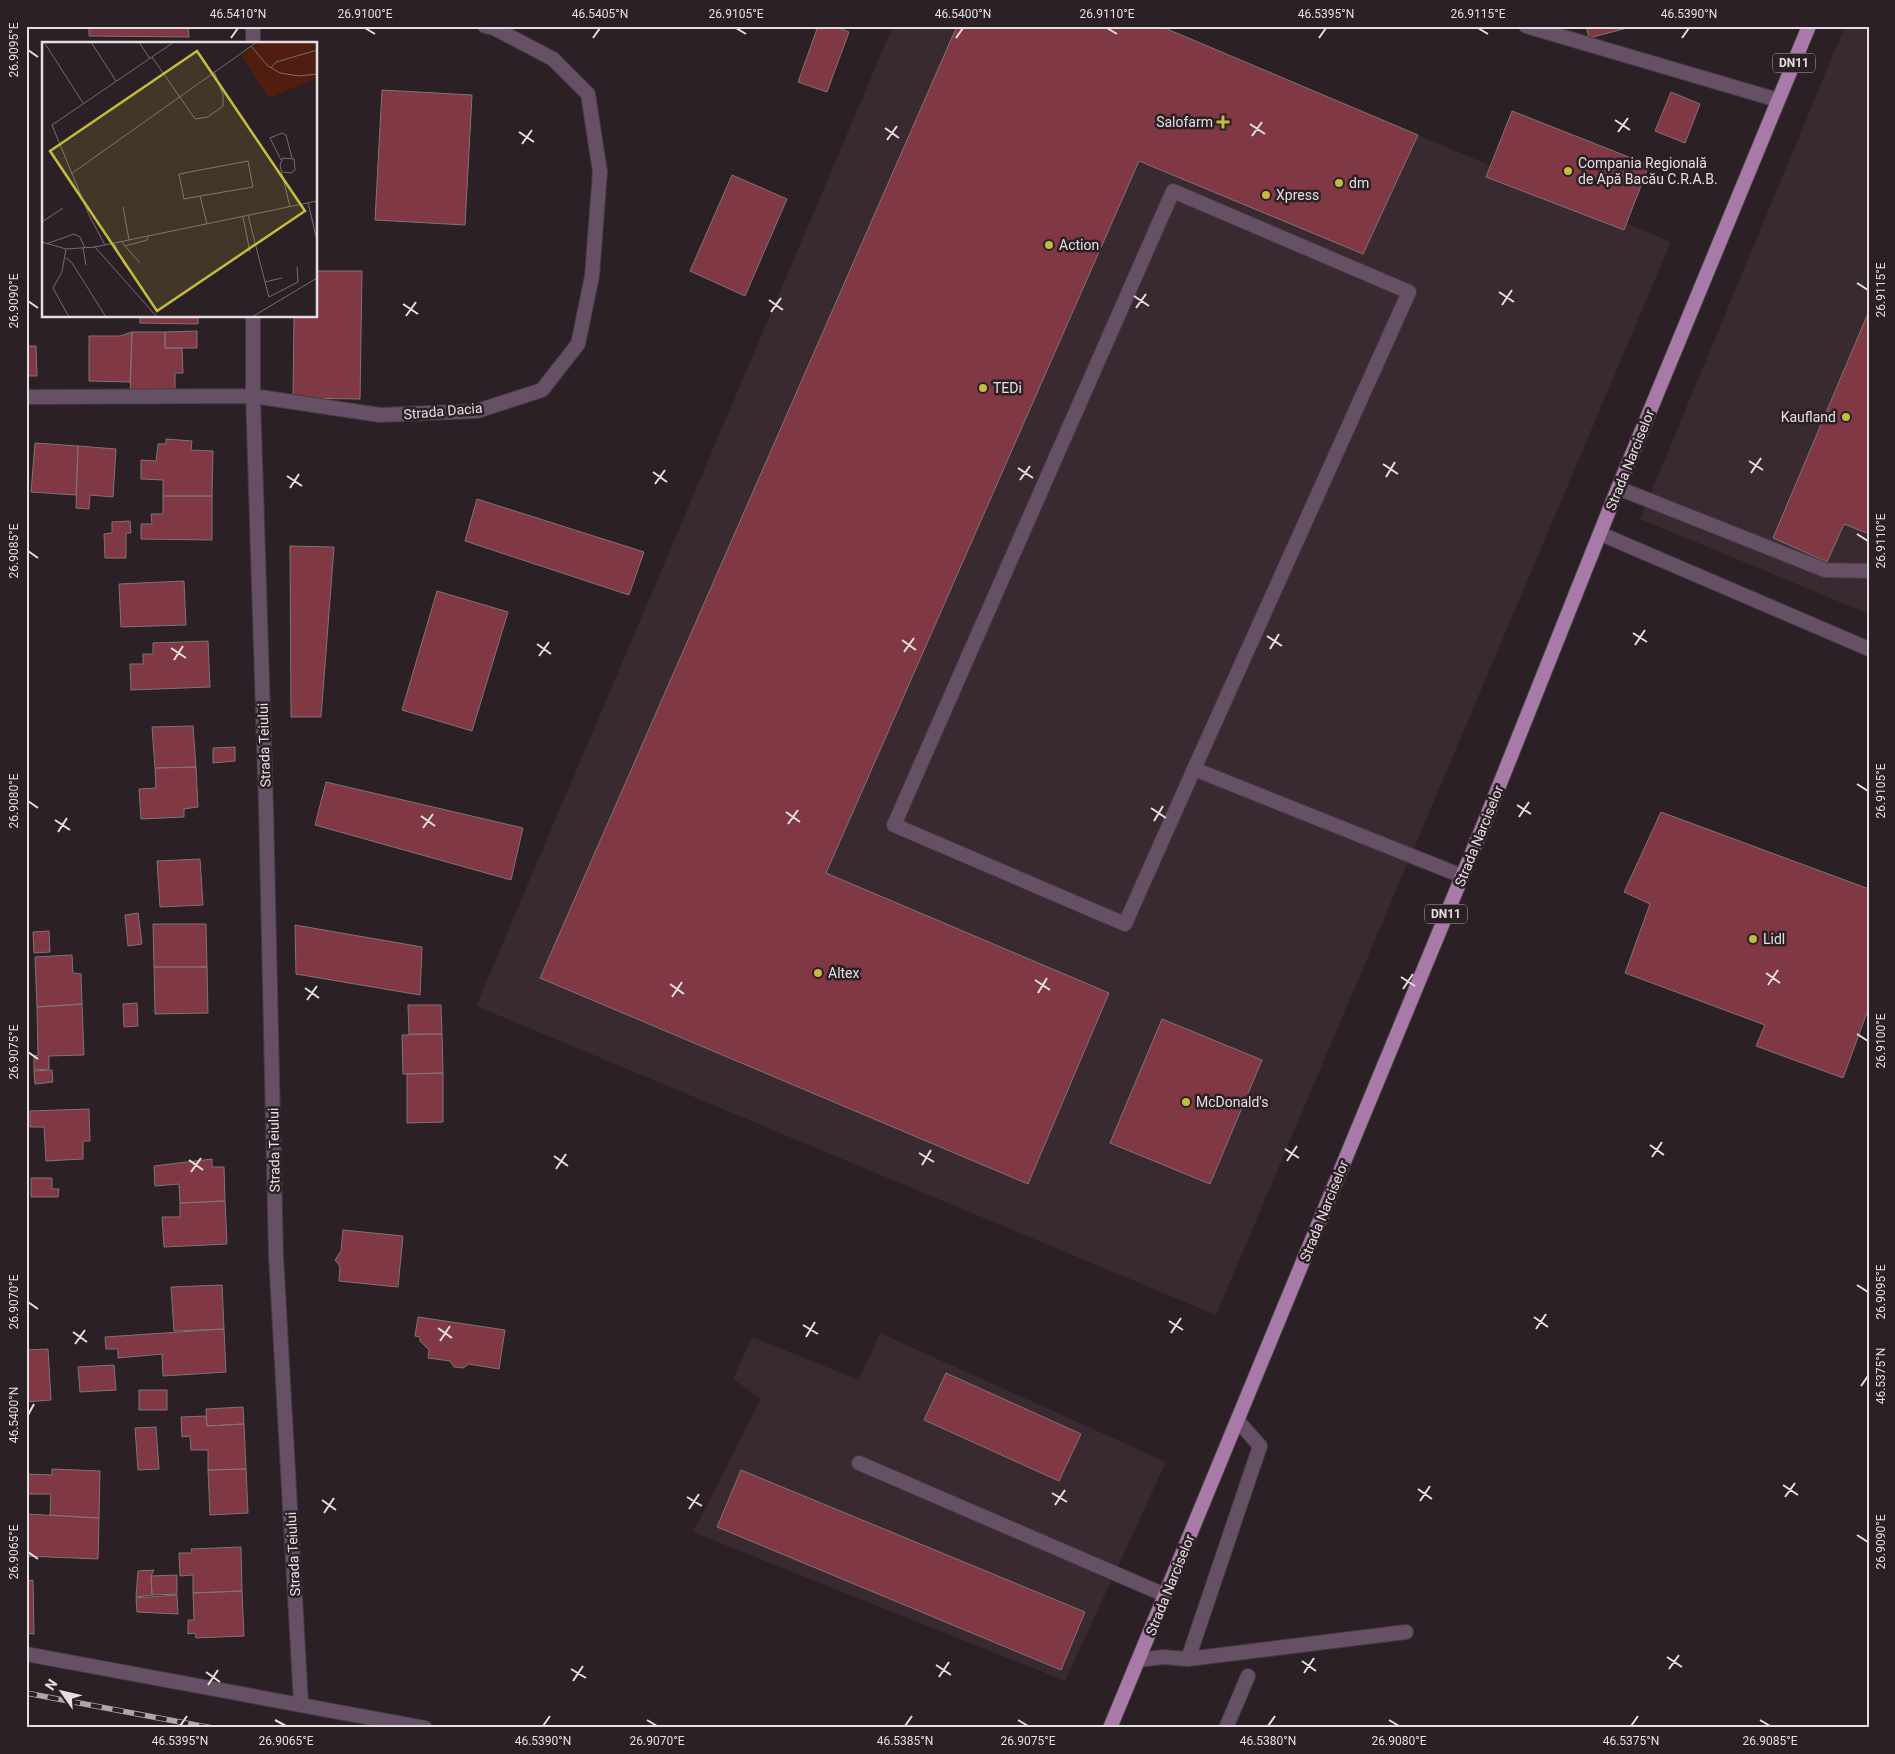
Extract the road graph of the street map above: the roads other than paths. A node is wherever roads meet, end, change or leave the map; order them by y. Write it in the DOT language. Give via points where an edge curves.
graph roads {
  1 [pos="253,26"];
  2 [pos="484,26"];
  3 [pos="1526,26"];
  4 [pos="1810,28"];
  5 [pos="253,42"];
  6 [pos="1778,100"];
  7 [pos="253,318"];
  8 [pos="252,396"];
  9 [pos="26,397"];
  10 [pos="1618,488"];
  11 [pos="1601,534"];
  12 [pos="1869,571"];
  13 [pos="1869,649"];
  14 [pos="1194,769"];
  15 [pos="1462,876"];
  16 [pos="1238,1421"];
  17 [pos="859,1463"];
  18 [pos="1165,1595"];
  19 [pos="1406,1632"];
  20 [pos="26,1654"];
  21 [pos="1188,1659"];
  22 [pos="1138,1660"];
  23 [pos="1248,1676"];
  24 [pos="301,1704"];
  25 [pos="425,1728"];
  26 [pos="1110,1728"];
  27 [pos="1226,1728"];
  1 -- 5 [label="street"];
  2 -- 8 [label="street, Strada Dacia" via="494,28 553,59 588,94 600,172 592,276 578,344 542,390 477,411 380,415"];
  3 -- 6 [label="street"];
  4 -- 6 [label="main road, Strada Narciselor / DN11"];
  6 -- 10 [label="main road, Strada Narciselor / DN11"];
  7 -- 8 [label="street, Strada Teiului"];
  8 -- 9 [label="street, Strada Dacia"];
  8 -- 24 [label="street, Strada Teiului" via="266,807 276,1256"];
  10 -- 11 [label="main road, Strada Narciselor / DN11"];
  10 -- 12 [label="street" via="1825,570"];
  11 -- 13 [label="street"];
  11 -- 15 [label="main road, Strada Narciselor / DN11"];
  14 -- 14 [label="street" via="1126,924 894,825 1173,191 1408,292"];
  14 -- 15 [label="street"];
  15 -- 16 [label="main road, Strada Narciselor / DN11"];
  16 -- 18 [label="main road, Strada Narciselor / DN11"];
  16 -- 21 [label="street" via="1260,1446"];
  17 -- 18 [label="street"];
  18 -- 22 [label="main road, Strada Narciselor / DN11"];
  19 -- 21 [label="street"];
  20 -- 24 [label="street"];
  21 -- 22 [label="street"];
  22 -- 26 [label="main road, Strada Narciselor / DN11"];
  23 -- 27 [label="street"];
  24 -- 25 [label="street"];
}
